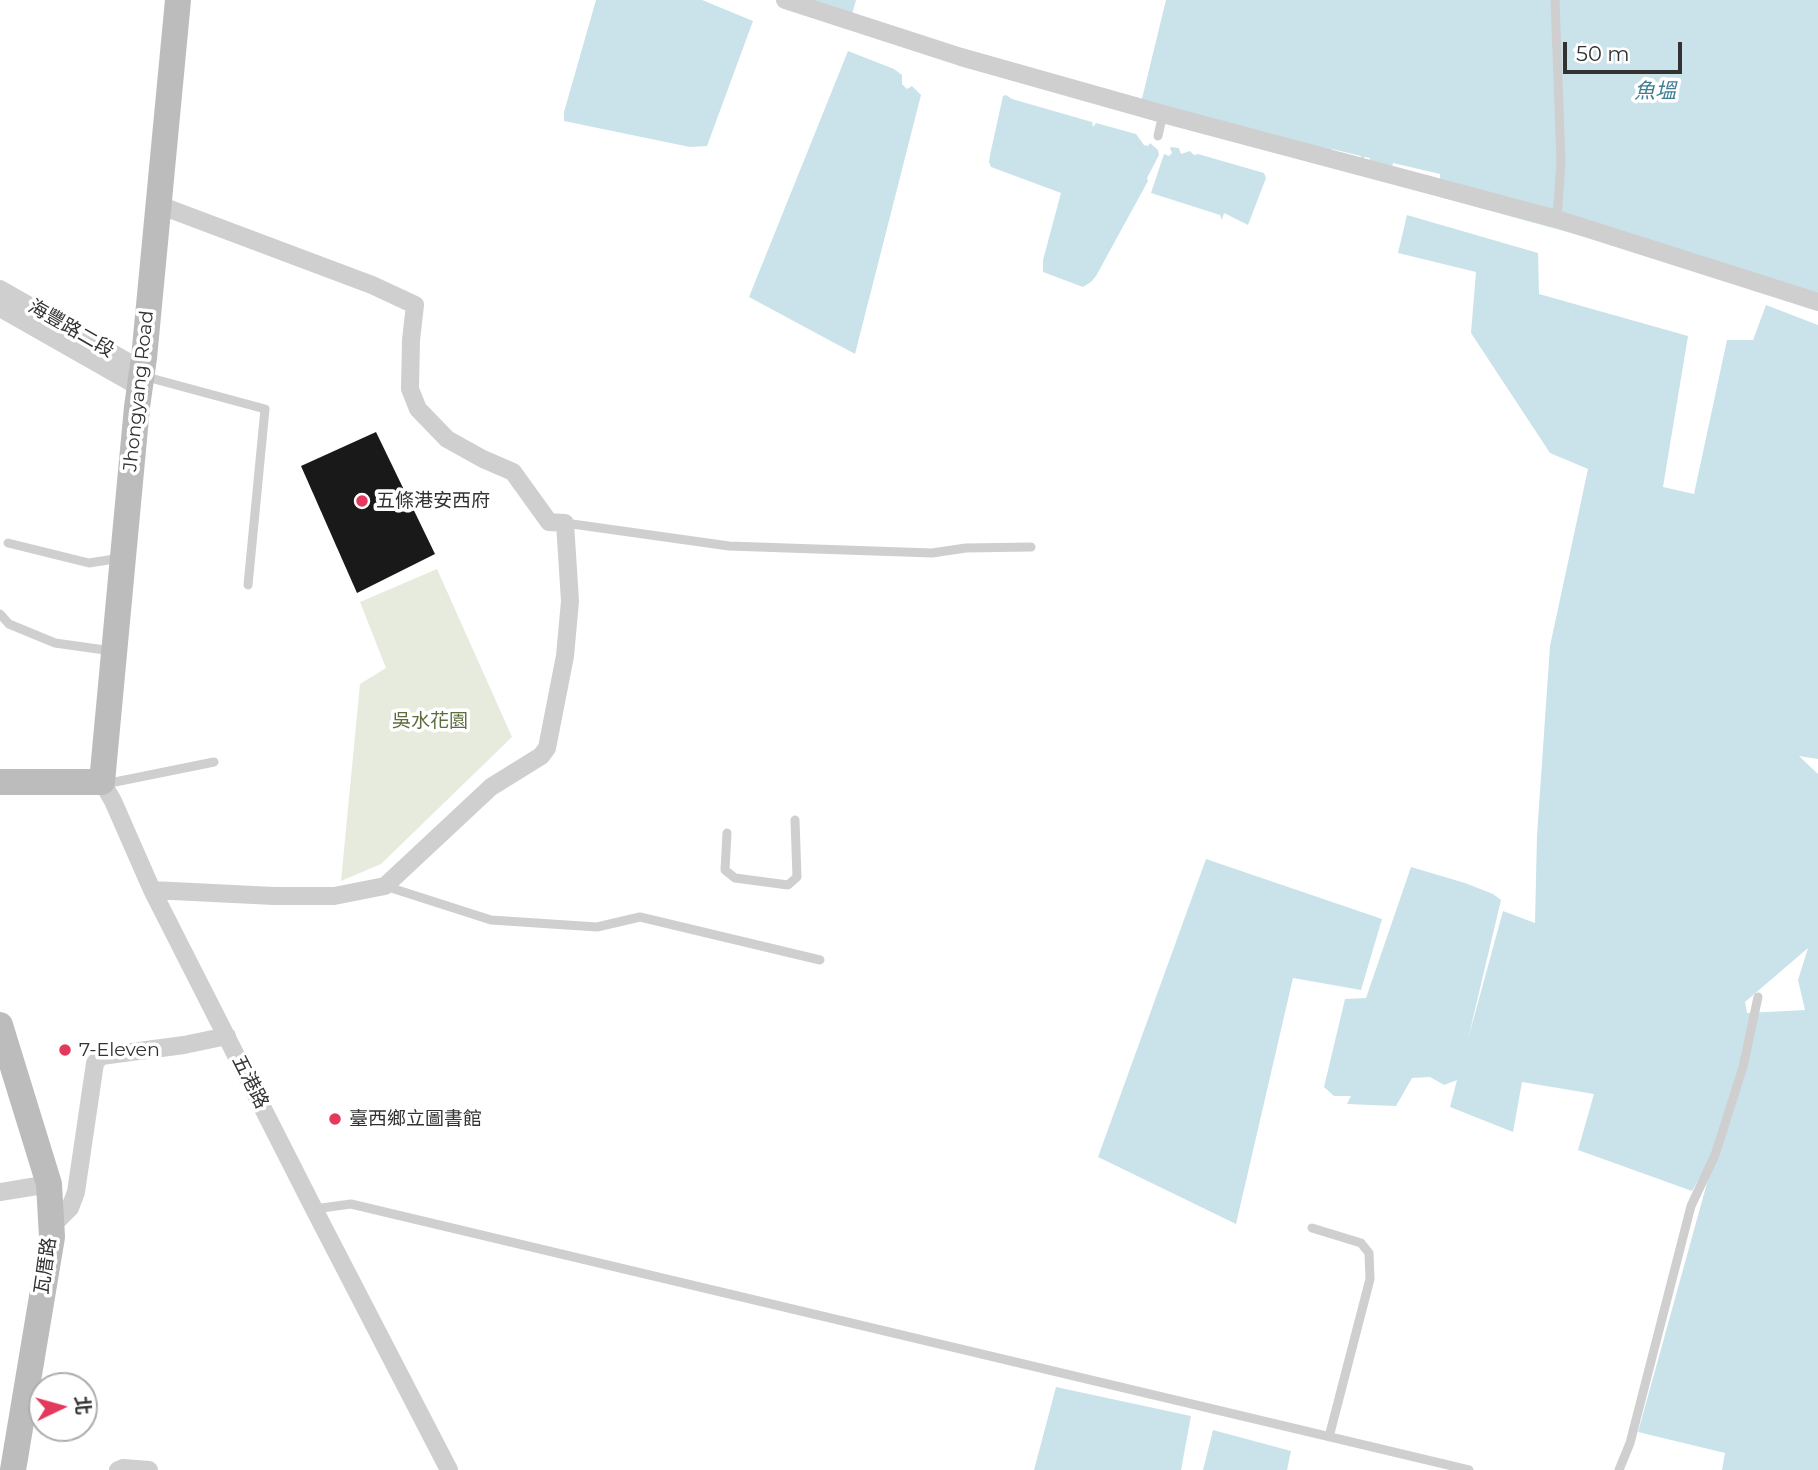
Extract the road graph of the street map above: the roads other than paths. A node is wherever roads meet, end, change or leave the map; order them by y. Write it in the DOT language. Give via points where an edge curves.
graph roads {
  1 [pos="178,0"];
  2 [pos="785,0"];
  3 [pos="1555,0"];
  4 [pos="1163,114"];
  5 [pos="1158,136"];
  6 [pos="159,205"];
  7 [pos="1557,219"];
  8 [pos="0,289"];
  9 [pos="1818,302"];
  10 [pos="0,308"];
  11 [pos="141,377"];
  12 [pos="565,523"];
  13 [pos="8,542"];
  14 [pos="1031,547"];
  15 [pos="122,558"];
  16 [pos="248,584"];
  17 [pos="0,614"];
  18 [pos="113,651"];
  19 [pos="214,762"];
  20 [pos="103,780"];
  21 [pos="0,782"];
  22 [pos="795,820"];
  23 [pos="727,833"];
  24 [pos="385,886"];
  25 [pos="152,890"];
  26 [pos="820,960"];
  27 [pos="1758,997"];
  28 [pos="0,1025"];
  29 [pos="227,1037"];
  30 [pos="49,1184"];
  31 [pos="0,1192"];
  32 [pos="314,1209"];
  33 [pos="52,1226"];
  34 [pos="1312,1228"];
  35 [pos="1329,1437"];
  36 [pos="13,1470"];
  37 [pos="118,1470"];
  38 [pos="149,1470"];
  39 [pos="449,1470"];
  40 [pos="1467,1470"];
  41 [pos="1619,1470"];
  1 -- 6 [label="street, Jhongyang Road"];
  2 -- 4 [label="street" via="961,57"];
  3 -- 7 [label="lane" via="1562,161"];
  4 -- 5 [label="lane"];
  4 -- 7 [label="street"];
  6 -- 11 [label="street, Jhongyang Road"];
  6 -- 12 [label="street" via="415,305 410,388 418,410 447,439 513,472 549,522"];
  7 -- 9 [label="street"];
  8 -- 11 [label="street, 海豐路二段"];
  10 -- 11 [label="street, 海豐路二段"];
  11 -- 15 [label="street, Jhongyang Road"];
  11 -- 16 [label="lane" via="265,409"];
  12 -- 14 [label="lane" via="729,546 932,553"];
  12 -- 24 [label="street" via="570,601 565,656 547,748 491,787"];
  13 -- 15 [label="lane" via="89,563"];
  15 -- 18 [label="street, Jhongyang Road"];
  17 -- 18 [label="lane" via="9,624 55,643"];
  18 -- 20 [label="street, Jhongyang Road"];
  19 -- 20 [label="lane" via="115,782"];
  20 -- 21 [label="street"];
  20 -- 25 [label="street, 五港路"];
  22 -- 23 [label="lane" via="797,877 788,885 735,878 725,870"];
  24 -- 25 [label="street" via="334,896"];
  24 -- 26 [label="lane" via="491,920 597,928 640,917"];
  25 -- 29 [label="street, 五港路"];
  27 -- 41 [label="lane" via="1743,1067 1715,1155 1691,1206 1630,1443"];
  28 -- 30 [label="street, 瓦厝路"];
  29 -- 32 [label="street, 五港路"];
  29 -- 33 [label="street" via="101,1056 95,1063 76,1192 70,1208"];
  30 -- 31 [label="street"];
  30 -- 33 [label="street, 瓦厝路"];
  32 -- 35 [label="lane" via="351,1204"];
  32 -- 39 [label="street, 五港路"];
  33 -- 36 [label="street, 瓦厝路"];
  34 -- 35 [label="lane" via="1361,1243 1369,1252 1370,1279"];
  35 -- 40 [label="lane"];
  37 -- 38 [label="street"];
}
